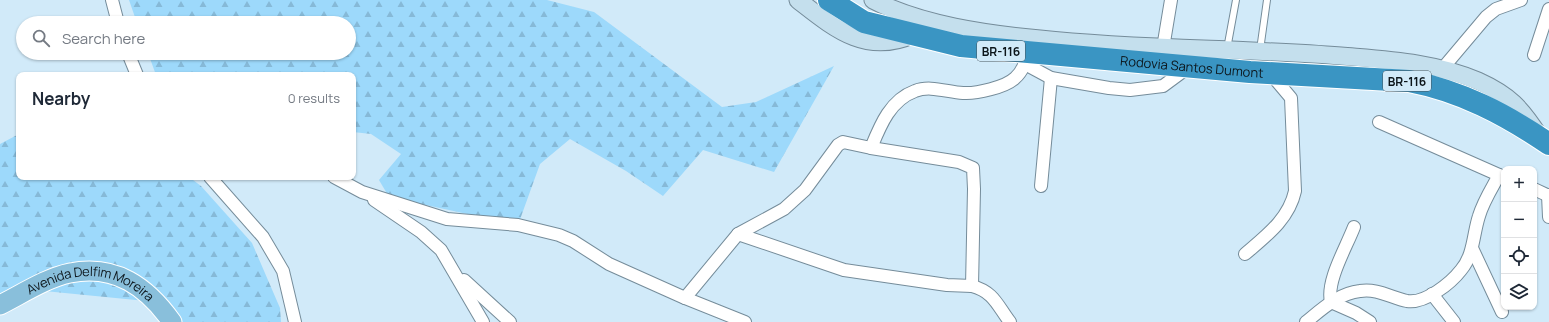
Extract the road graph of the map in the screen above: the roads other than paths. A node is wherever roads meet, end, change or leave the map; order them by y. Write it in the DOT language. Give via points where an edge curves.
graph roads {
  1 [pos="112,0"];
  2 [pos="798,0"];
  3 [pos="825,0"];
  4 [pos="869,0"];
  5 [pos="873,0"];
  6 [pos="1171,0"];
  7 [pos="1236,0"];
  8 [pos="1267,0"];
  9 [pos="1521,0"];
  10 [pos="1549,9"];
  11 [pos="826,10"];
  12 [pos="116,16"];
  13 [pos="856,29"];
  14 [pos="1163,48"];
  15 [pos="1227,51"];
  16 [pos="1260,51"];
  17 [pos="1534,55"];
  18 [pos="1026,59"];
  19 [pos="131,60"];
  20 [pos="1443,68"];
  21 [pos="136,72"];
  22 [pos="1260,73"];
  23 [pos="1052,78"];
  24 [pos="1378,122"];
  25 [pos="1545,141"];
  26 [pos="871,148"];
  27 [pos="1501,176"];
  28 [pos="213,180"];
  29 [pos="340,180"];
  30 [pos="1041,186"];
  31 [pos="1537,190"];
  32 [pos="362,192"];
  33 [pos="1548,196"];
  34 [pos="1549,217"];
  35 [pos="1354,227"];
  36 [pos="738,234"];
  37 [pos="1472,248"];
  38 [pos="1245,254"];
  39 [pos="457,274"];
  40 [pos="972,286"];
  41 [pos="1432,294"];
  42 [pos="685,298"];
  43 [pos="1331,302"];
  44 [pos="0,305"];
  45 [pos="1502,312"];
  46 [pos="1356,318"];
  47 [pos="172,322"];
  48 [pos="295,322"];
  49 [pos="483,322"];
  50 [pos="510,322"];
  51 [pos="745,322"];
  52 [pos="1010,322"];
  53 [pos="1306,322"];
  54 [pos="1370,322"];
  55 [pos="1454,322"];
  1 -- 12 [label="street"];
  2 -- 11 [label="street"];
  3 -- 11 [label="street" via="822,9"];
  4 -- 13 [label="street" via="868,14"];
  5 -- 14 [label="street" via="908,14 986,32 1087,44"];
  6 -- 14 [label="street"];
  7 -- 15 [label="lane"];
  8 -- 16 [label="lane"];
  9 -- 20 [label="street" via="1496,9 1486,17"];
  10 -- 17 [label="street"];
  11 -- 13 [label="highway, Rodovia Santos Dumont / BR-116"];
  13 -- 18 [label="highway, Rodovia Santos Dumont / BR-116" via="914,34"];
  14 -- 15 [label="street"];
  15 -- 16 [label="street"];
  16 -- 20 [label="street" via="1401,62"];
  18 -- 22 [label="highway, Rodovia Santos Dumont / BR-116"];
  18 -- 23 [label="street"];
  18 -- 26 [label="street" via="1014,80 986,91 965,93 925,88 913,92 900,101 882,120"];
  19 -- 21 [label="street"];
  20 -- 25 [label="street" via="1479,81 1511,100 1524,112"];
  22 -- 23 [label="street" via="1186,69 1163,86 1130,90"];
  22 -- 25 [label="highway, Rodovia Santos Dumont / BR-116" via="1369,77 1434,86 1492,109"];
  22 -- 38 [label="street" via="1291,98 1295,191 1287,214"];
  23 -- 30 [label="street"];
  24 -- 27 [label="street"];
  26 -- 36 [label="street" via="843,142 838,145 815,179 795,200 784,209"];
  26 -- 40 [label="street" via="959,162 973,168"];
  27 -- 37 [label="street" via="1479,214"];
  28 -- 48 [label="street" via="263,237 283,271"];
  29 -- 32 [label="street"];
  31 -- 33 [label="street"];
  32 -- 39 [label="street" via="421,232 441,250"];
  32 -- 42 [label="street" via="447,219 518,225 559,235 609,264"];
  33 -- 34 [label="street"];
  35 -- 43 [label="street" via="1330,289"];
  36 -- 40 [label="street" via="844,270 946,285"];
  36 -- 42 [label="street"];
  37 -- 41 [label="street" via="1461,270 1440,290"];
  37 -- 45 [label="street"];
  39 -- 49 [label="street"];
  39 -- 50 [label="street"];
  40 -- 52 [label="street" via="989,293"];
  41 -- 43 [label="street" via="1409,302 1387,294 1360,290"];
  41 -- 55 [label="street"];
  42 -- 51 [label="street"];
  43 -- 46 [label="street"];
  43 -- 53 [label="street"];
  44 -- 47 [label="main road, Avenida Delfim Moreira" via="61,276 71,273 106,273 121,277 143,289 159,303"];
  46 -- 54 [label="street"];
}
